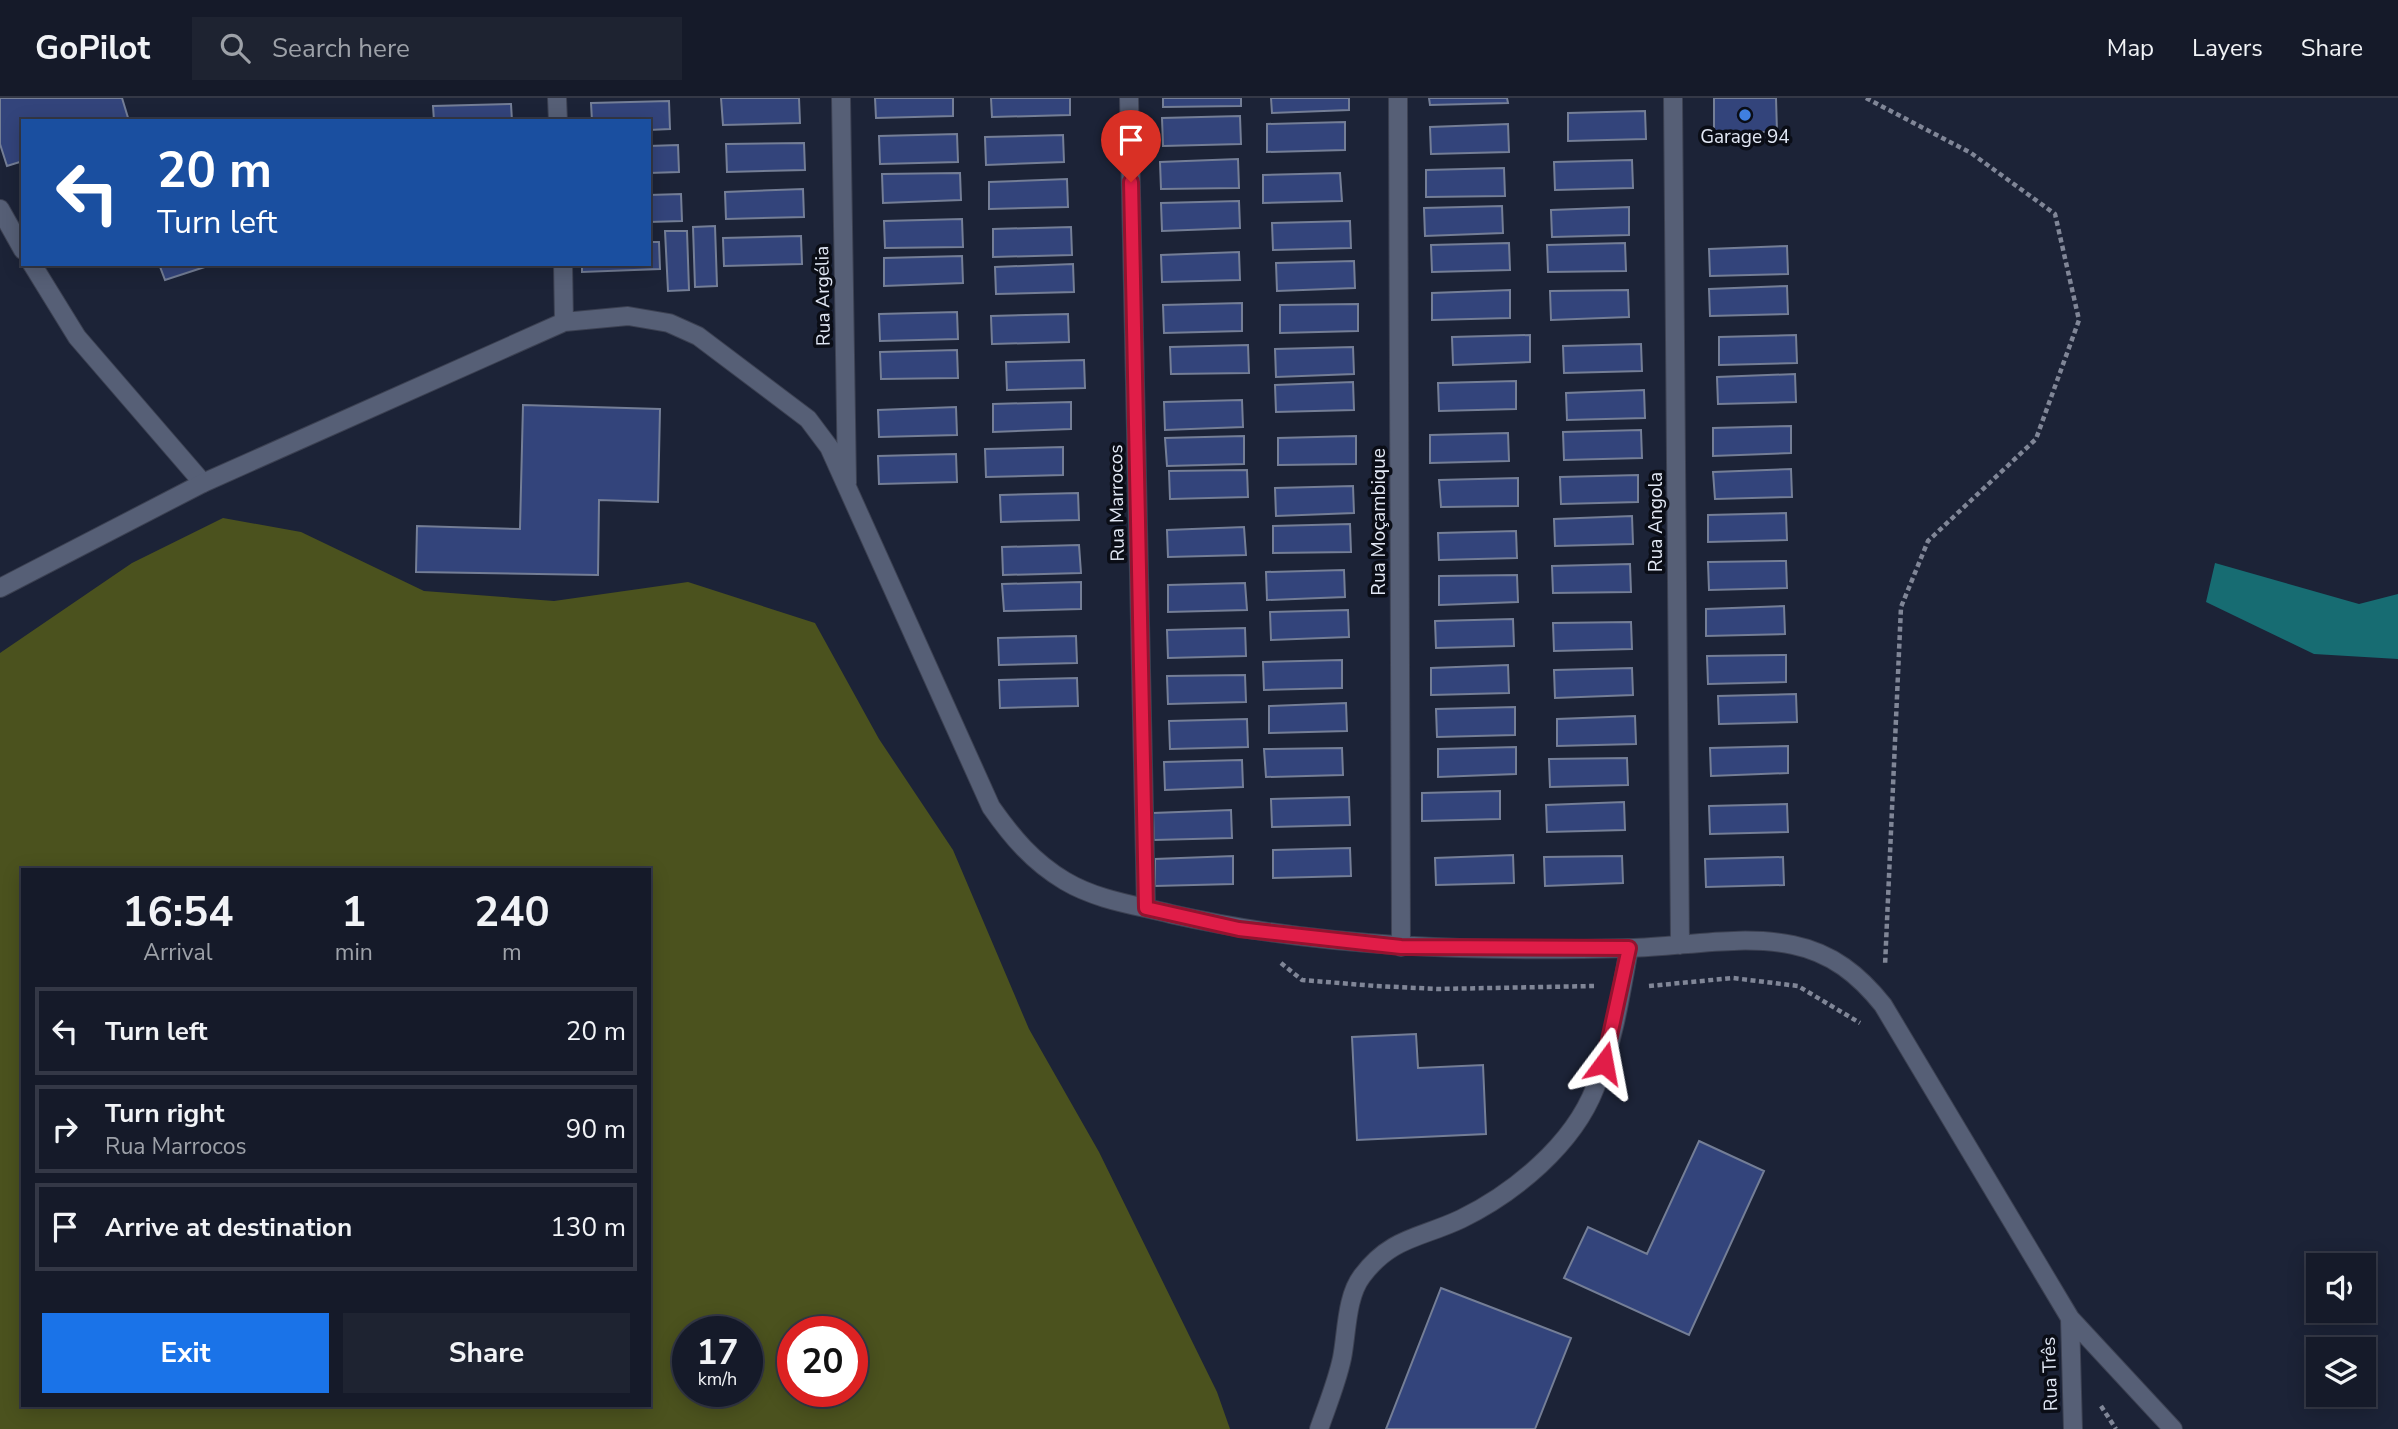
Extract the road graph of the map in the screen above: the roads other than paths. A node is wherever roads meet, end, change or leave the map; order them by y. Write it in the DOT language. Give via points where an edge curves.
graph roads {
  1 [pos="557,98"];
  2 [pos="841,98"];
  3 [pos="1129,98"];
  4 [pos="1398,98"];
  5 [pos="1673,98"];
  6 [pos="558,119"];
  7 [pos="0,209"];
  8 [pos="21,246"];
  9 [pos="33,266"];
  10 [pos="563,266"];
  11 [pos="564,322"];
  12 [pos="203,483"];
  13 [pos="847,492"];
  14 [pos="0,588"];
  15 [pos="1146,908"];
  16 [pos="1680,945"];
  17 [pos="1401,947"];
  18 [pos="1629,948"];
  19 [pos="2070,1318"];
  20 [pos="1319,1429"];
  21 [pos="2073,1429"];
  22 [pos="2172,1429"];
  1 -- 6 [label="street"];
  2 -- 13 [label="street, Rua Argélia"];
  3 -- 15 [label="street, Rua Marrocos"];
  4 -- 17 [label="street, Rua Moçambique"];
  5 -- 16 [label="street, Rua Angola"];
  7 -- 8 [label="street"];
  9 -- 12 [label="street" via="77,337"];
  10 -- 11 [label="street"];
  11 -- 12 [label="street"];
  11 -- 13 [label="street" via="628,316 669,323 698,337 808,419 829,447"];
  12 -- 14 [label="street"];
  13 -- 15 [label="street" via="991,807 1011,836 1067,882 1098,896"];
  15 -- 17 [label="street" via="1239,929"];
  16 -- 18 [label="street"];
  16 -- 19 [label="street" via="1791,944 1853,972 1883,1005"];
  17 -- 18 [label="street"];
  18 -- 20 [label="street" via="1594,1091 1571,1128 1536,1169 1501,1198 1378,1255 1359,1279 1342,1360"];
  19 -- 21 [label="street, Rua Três"];
  19 -- 22 [label="street"];
}
